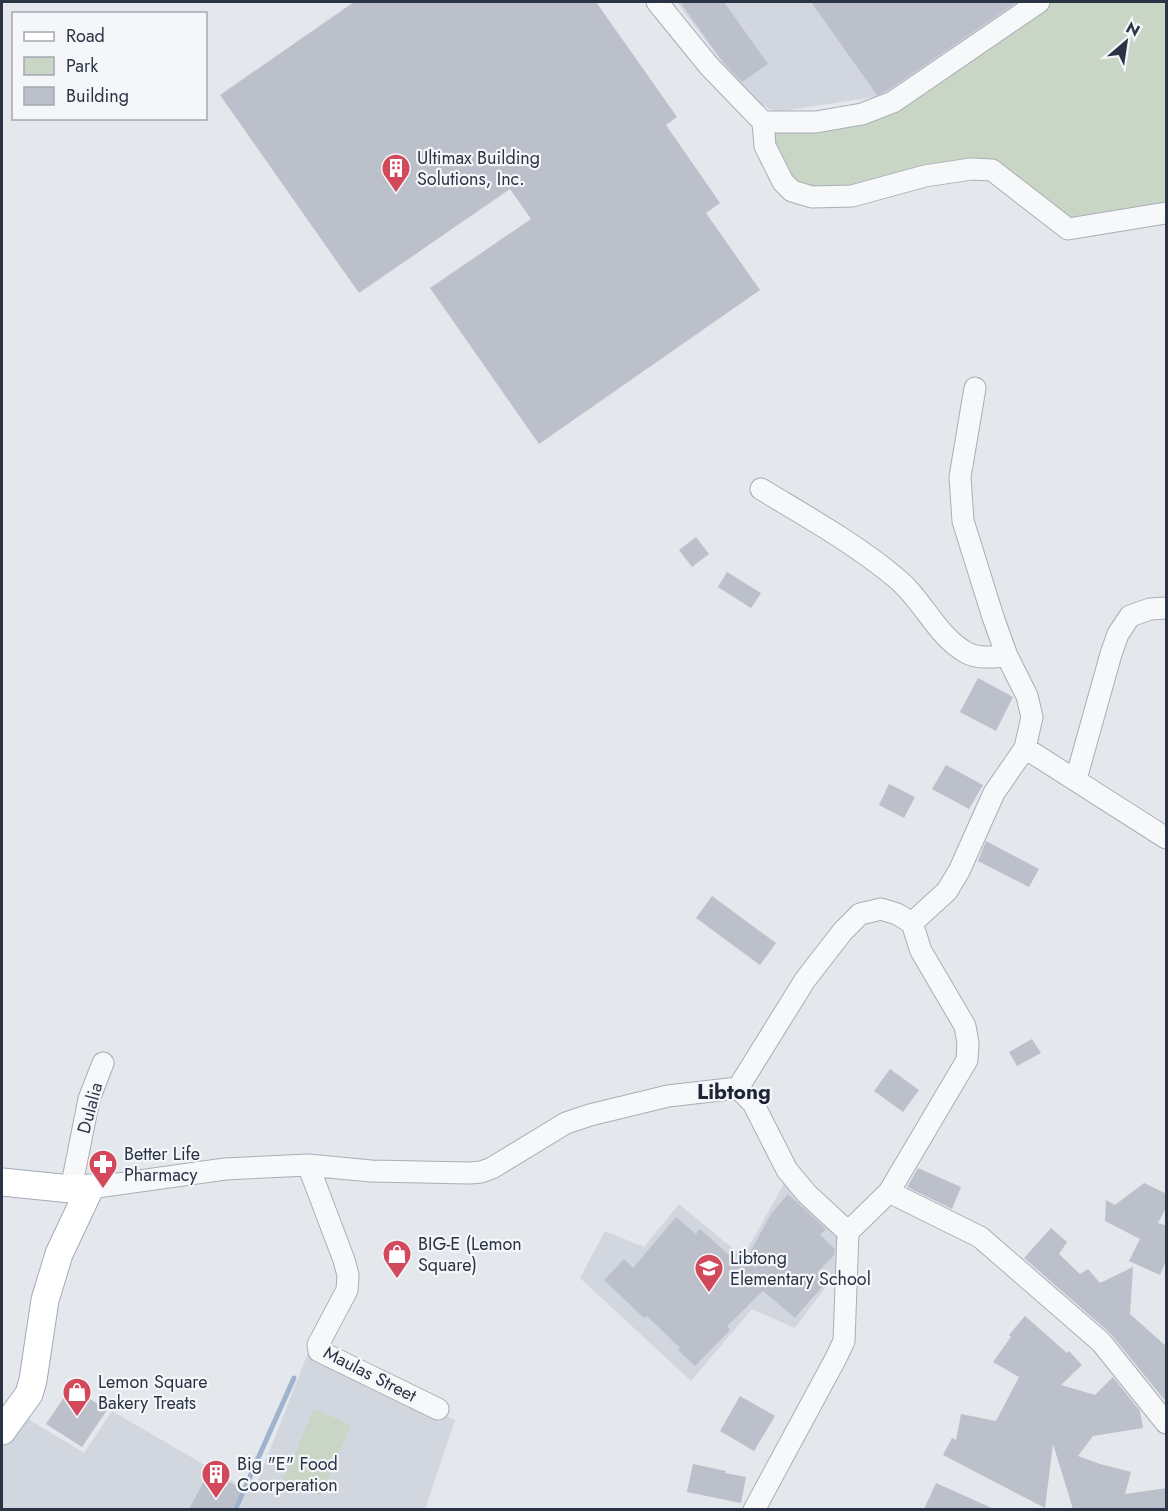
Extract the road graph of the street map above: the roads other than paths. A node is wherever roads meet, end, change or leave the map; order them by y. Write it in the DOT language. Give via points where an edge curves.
graph roads {
  1 [pos="657,2"];
  2 [pos="1039,2"];
  3 [pos="764,122"];
  4 [pos="1167,213"];
  5 [pos="975,388"];
  6 [pos="761,489"];
  7 [pos="1167,608"];
  8 [pos="1007,656"];
  9 [pos="1025,748"];
  10 [pos="1076,778"];
  11 [pos="1167,837"];
  12 [pos="912,923"];
  13 [pos="104,1063"];
  14 [pos="738,1088"];
  15 [pos="308,1165"];
  16 [pos="2,1182"];
  17 [pos="80,1188"];
  18 [pos="889,1192"];
  19 [pos="848,1232"];
  20 [pos="438,1409"];
  21 [pos="1167,1423"];
  22 [pos="2,1431"];
  23 [pos="754,1509"];
  1 -- 3 [label="street" via="709,66"];
  2 -- 3 [label="street" via="893,102 862,114 816,122"];
  3 -- 4 [label="street" via="765,146 783,182 792,191 812,197 852,196 925,176 971,169 992,170 1068,229"];
  5 -- 8 [label="street" via="960,477 963,521"];
  6 -- 8 [label="street" via="898,578 949,641 969,654"];
  7 -- 10 [label="street" via="1130,616 1118,634"];
  8 -- 9 [label="street" via="1027,696 1032,717"];
  9 -- 10 [label="street"];
  9 -- 12 [label="street" via="994,793 947,891"];
  10 -- 11 [label="street"];
  12 -- 14 [label="street" via="881,909 860,914 804,980"];
  12 -- 18 [label="street" via="921,951 965,1026 967,1060"];
  13 -- 17 [label="street, Dulalia" via="89,1099"];
  14 -- 15 [label="street" via="668,1096 590,1115 566,1123 481,1172 371,1171"];
  14 -- 19 [label="street" via="753,1103 787,1170"];
  15 -- 17 [label="street" via="225,1169"];
  15 -- 20 [label="street, Maulas Street" via="348,1275 347,1290 318,1345 319,1351"];
  16 -- 17 [label="main road"];
  17 -- 22 [label="main road" via="45,1300 29,1394"];
  18 -- 19 [label="street"];
  18 -- 21 [label="street" via="980,1237 1101,1342"];
  19 -- 23 [label="street" via="844,1341"];
}
